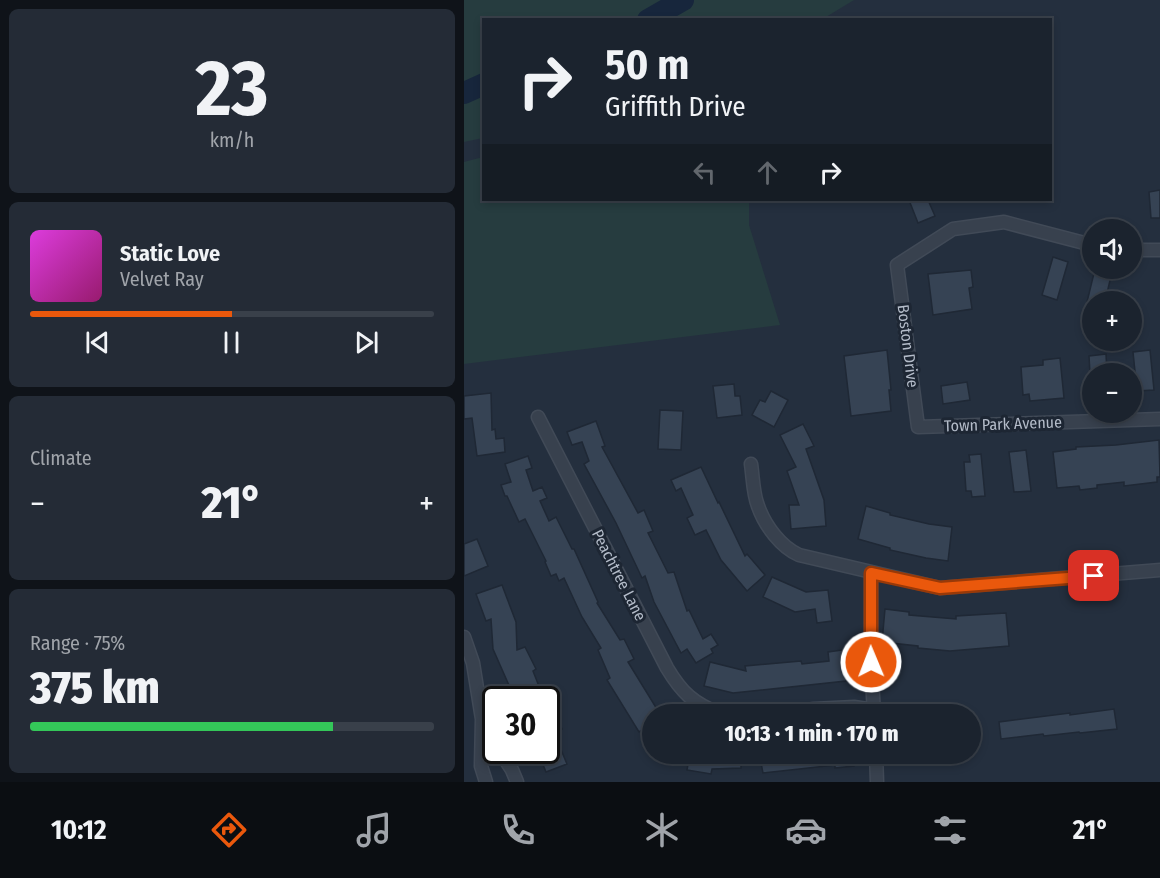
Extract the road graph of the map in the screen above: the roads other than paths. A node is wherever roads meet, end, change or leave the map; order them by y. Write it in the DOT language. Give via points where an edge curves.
graph roads {
  1 [pos="1082,242"];
  2 [pos="1142,250"];
  3 [pos="1160,250"];
  4 [pos="538,417"];
  5 [pos="1160,419"];
  6 [pos="918,427"];
  7 [pos="751,464"];
  8 [pos="1160,570"];
  9 [pos="871,573"];
  10 [pos="464,637"];
  11 [pos="698,704"];
  12 [pos="874,704"];
  13 [pos="482,719"];
  14 [pos="508,764"];
  15 [pos="876,764"];
  16 [pos="486,782"];
  17 [pos="517,782"];
  18 [pos="876,782"];
  1 -- 6 [label="street, Boston Drive" via="1004,222 953,229 898,265"];
  2 -- 3 [label="street"];
  4 -- 11 [label="street, Peachtree Lane" via="677,686"];
  5 -- 6 [label="street, Town Park Avenue"];
  7 -- 9 [label="street" via="757,505 789,551"];
  8 -- 9 [label="street" via="940,588"];
  9 -- 12 [label="street"];
  10 -- 13 [label="street" via="473,663"];
  13 -- 16 [label="street" via="481,766"];
  14 -- 17 [label="street"];
  15 -- 18 [label="street"];
}
